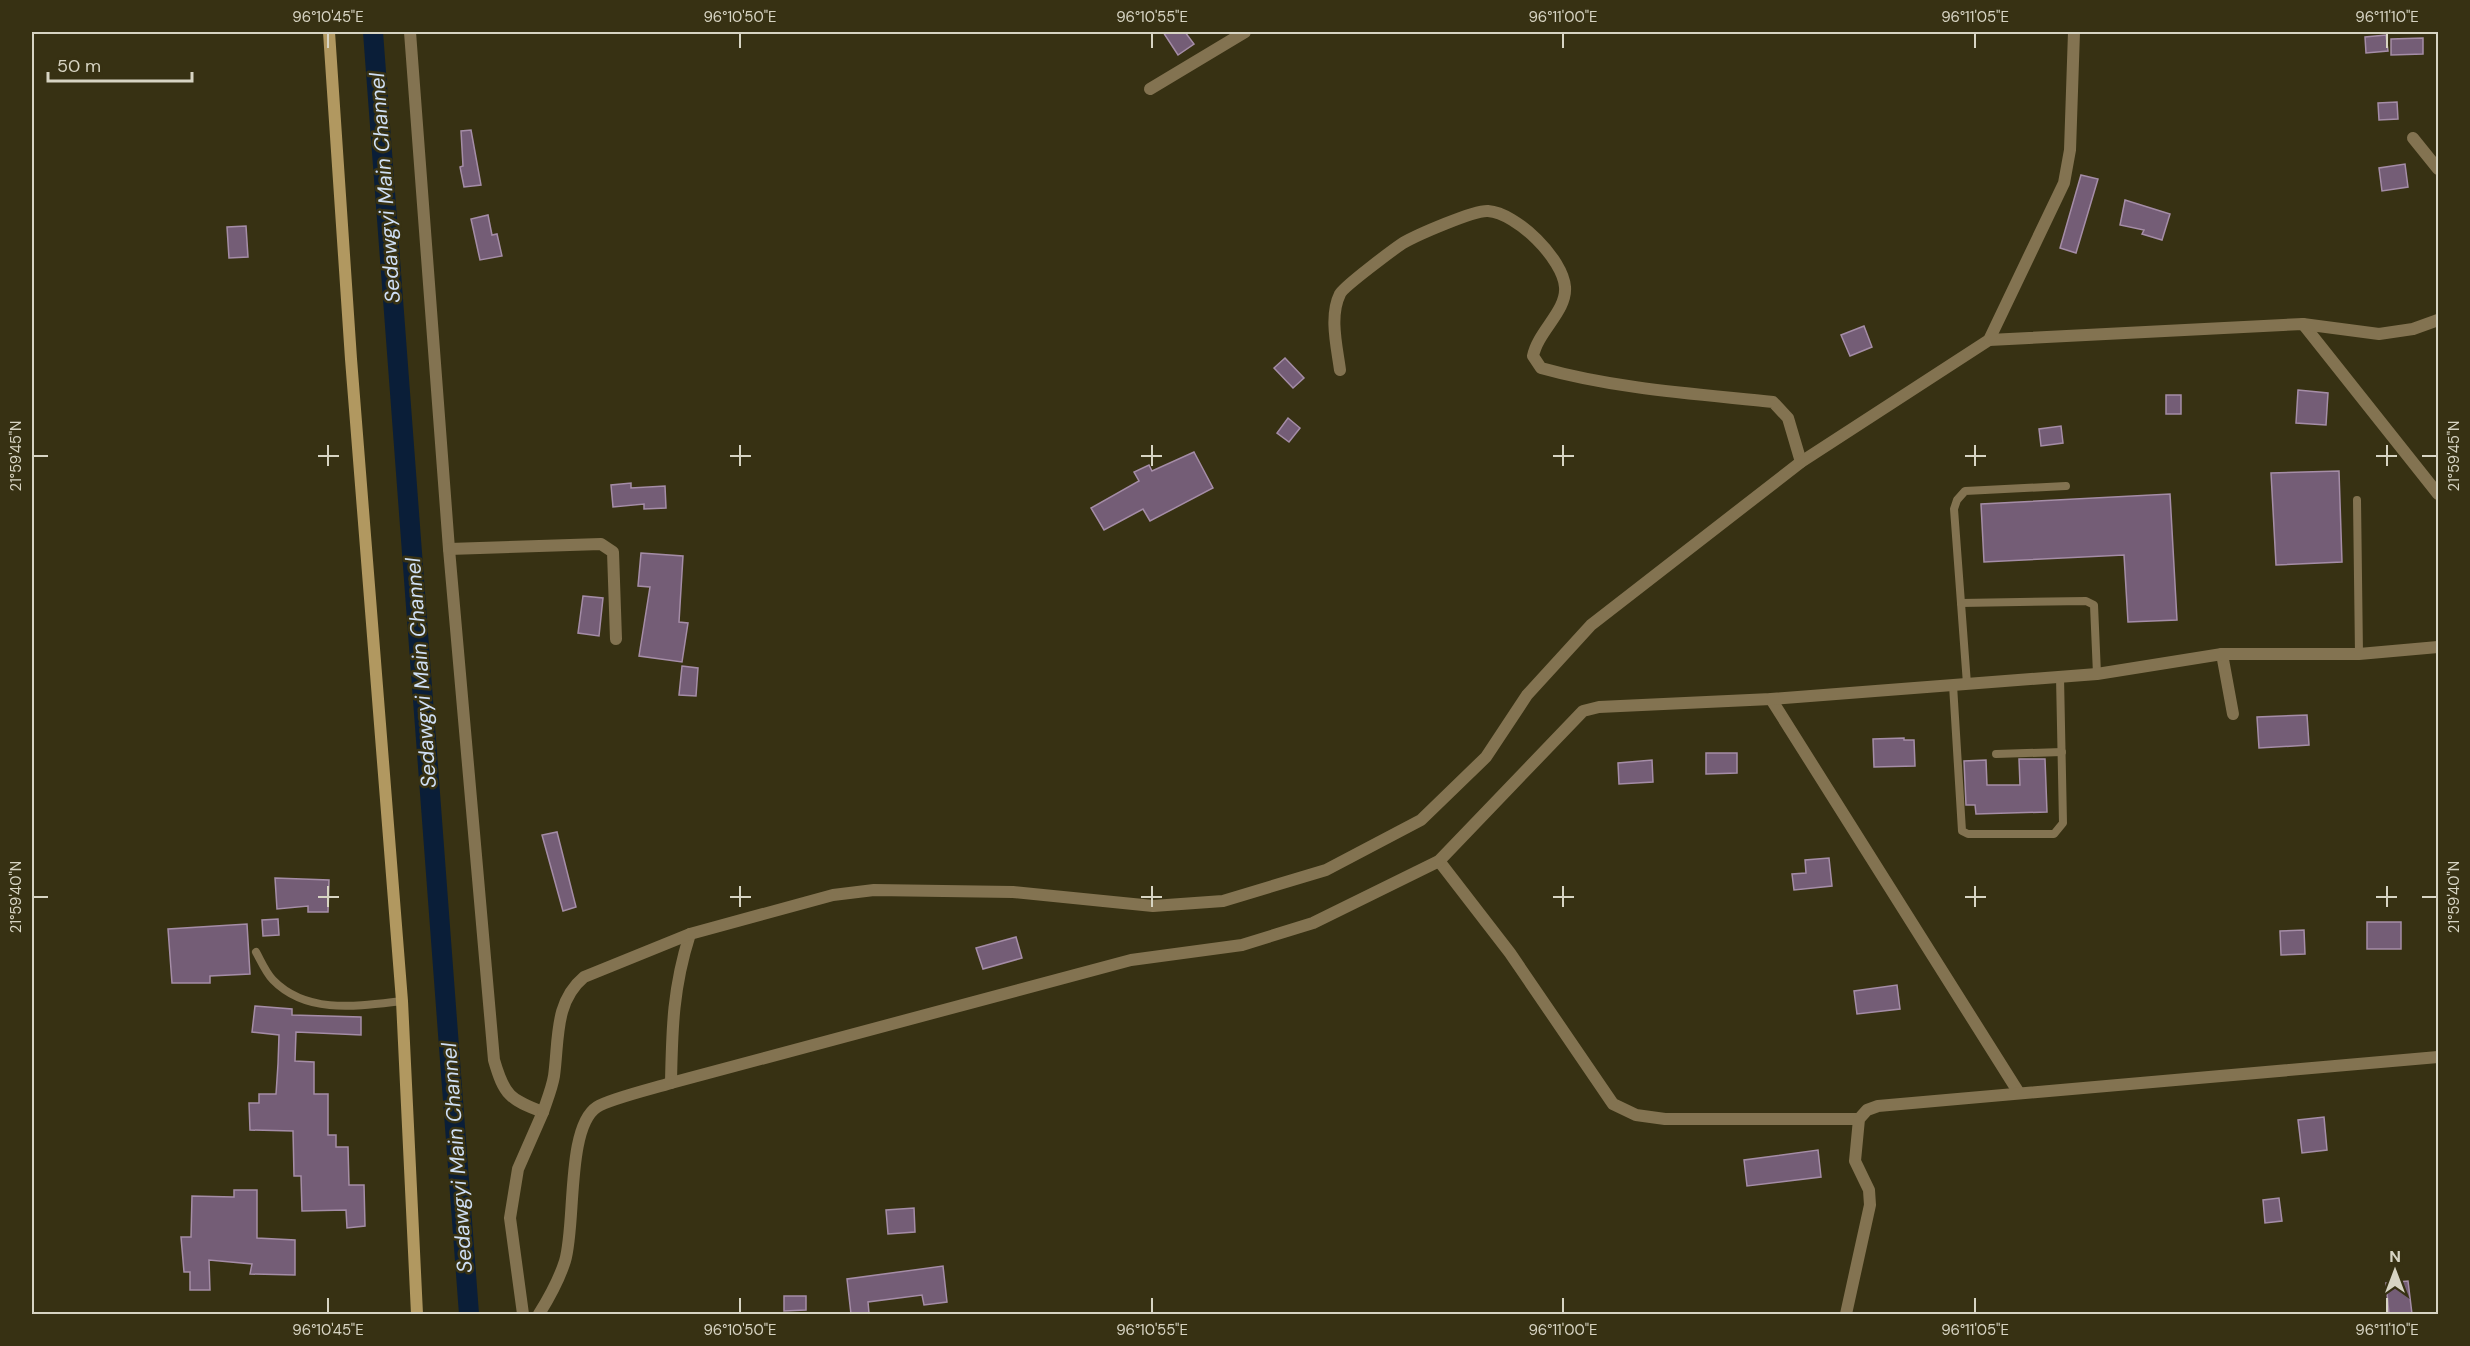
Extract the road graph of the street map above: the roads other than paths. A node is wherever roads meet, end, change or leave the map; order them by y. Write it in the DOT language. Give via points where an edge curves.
graph roads {
  1 [pos="329,32"];
  2 [pos="410,32"];
  3 [pos="1245,32"];
  4 [pos="2074,32"];
  5 [pos="1150,88"];
  6 [pos="2413,138"];
  7 [pos="2439,169"];
  8 [pos="2439,320"];
  9 [pos="2303,324"];
  10 [pos="1989,340"];
  11 [pos="1340,370"];
  12 [pos="1801,462"];
  13 [pos="2066,486"];
  14 [pos="2439,494"];
  15 [pos="2357,500"];
  16 [pos="448,549"];
  17 [pos="1961,603"];
  18 [pos="616,639"];
  19 [pos="2439,647"];
  20 [pos="2222,654"];
  21 [pos="2360,654"];
  22 [pos="2097,674"];
  23 [pos="2060,677"];
  24 [pos="1967,684"];
  25 [pos="1953,685"];
  26 [pos="1771,699"];
  27 [pos="2233,714"];
  28 [pos="2062,752"];
  29 [pos="1996,754"];
  30 [pos="1439,861"];
  31 [pos="690,934"];
  32 [pos="256,952"];
  33 [pos="402,1001"];
  34 [pos="2439,1057"];
  35 [pos="671,1083"];
  36 [pos="2019,1093"];
  37 [pos="543,1112"];
  38 [pos="1858,1119"];
  39 [pos="417,1314"];
  40 [pos="523,1314"];
  41 [pos="539,1314"];
  42 [pos="1846,1314"];
  1 -- 33 [label="street"];
  2 -- 16 [label="street"];
  3 -- 5 [label="street"];
  4 -- 10 [label="street" via="2070,150 2064,183"];
  6 -- 7 [label="street"];
  8 -- 9 [label="street" via="2379,334"];
  9 -- 10 [label="street"];
  9 -- 14 [label="street"];
  10 -- 12 [label="street"];
  11 -- 12 [label="street" via="1335,310 1340,292 1404,243 1474,213 1489,211 1536,237 1560,268 1565,288 1562,304 1536,342 1533,356 1541,368 1564,375 1699,395 1773,402 1788,418"];
  12 -- 31 [label="street" via="1591,625 1527,695 1486,757 1421,820 1326,870 1223,901 1153,906 1014,892 874,890 833,895"];
  13 -- 17 [label="lane" via="1965,491 1954,509"];
  15 -- 21 [label="lane"];
  16 -- 18 [label="street" via="601,544 608,547 613,552"];
  16 -- 37 [label="street" via="494,1060 500,1083 513,1101"];
  17 -- 22 [label="lane" via="2086,601 2094,605"];
  17 -- 24 [label="lane"];
  19 -- 21 [label="street"];
  20 -- 21 [label="street"];
  20 -- 22 [label="street"];
  20 -- 27 [label="street"];
  22 -- 23 [label="street"];
  23 -- 24 [label="street"];
  23 -- 28 [label="lane"];
  24 -- 25 [label="street"];
  25 -- 26 [label="street"];
  25 -- 28 [label="lane" via="1962,831 2054,834 2063,823"];
  26 -- 30 [label="street" via="1583,711"];
  26 -- 36 [label="street"];
  28 -- 29 [label="lane"];
  30 -- 35 [label="street" via="1313,922 1242,945 1131,960"];
  30 -- 38 [label="street" via="1510,953 1613,1104 1636,1115 1665,1119"];
  31 -- 35 [label="street" via="678,971 673,1007"];
  31 -- 37 [label="street" via="584,977 573,987 561,1012 554,1078"];
  32 -- 33 [label="lane" via="273,980 295,995 326,1006"];
  33 -- 39 [label="street"];
  34 -- 36 [label="street"];
  35 -- 41 [label="street" via="597,1107 582,1124 565,1260"];
  36 -- 38 [label="street" via="1878,1106"];
  37 -- 40 [label="street" via="518,1169 510,1218"];
  38 -- 42 [label="street" via="1855,1161 1869,1190 1870,1205"];
}
